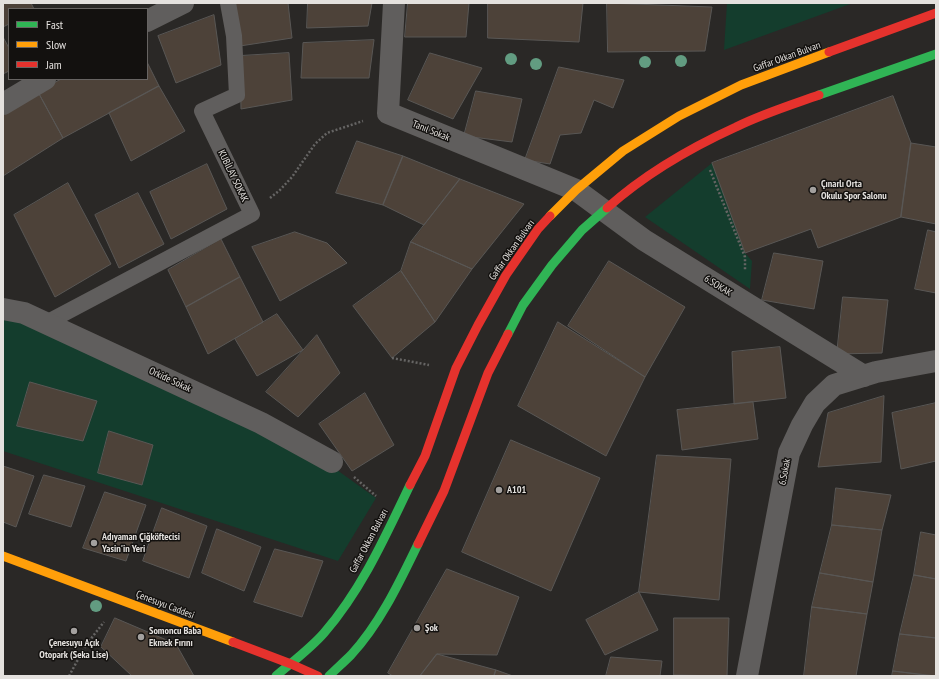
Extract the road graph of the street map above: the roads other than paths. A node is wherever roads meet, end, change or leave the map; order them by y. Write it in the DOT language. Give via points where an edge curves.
graph roads {
  1 [pos="183,3"];
  2 [pos="228,3"];
  3 [pos="394,3"];
  4 [pos="936,13"];
  5 [pos="148,20"];
  6 [pos="936,54"];
  7 [pos="43,80"];
  8 [pos="3,104"];
  9 [pos="576,190"];
  10 [pos="604,211"];
  11 [pos="3,309"];
  12 [pos="46,323"];
  13 [pos="936,361"];
  14 [pos="864,376"];
  15 [pos="332,462"];
  16 [pos="3,556"];
  17 [pos="291,664"];
  18 [pos="276,676"];
  19 [pos="318,676"];
  20 [pos="329,676"];
  21 [pos="748,676"];
  1 -- 5 [label="street"];
  2 -- 12 [label="lane, KUBİLAY SOKAK" via="234,36 237,95 202,111 252,214"];
  3 -- 9 [label="street, Tanıl Sokak" via="388,114"];
  4 -- 9 [label="main road, Gaffar Okkan Bulvarı" via="741,85 679,116 623,152"];
  6 -- 10 [label="main road" via="737,126 649,175"];
  7 -- 8 [label="street"];
  9 -- 10 [label="street, 6.SOKAK"];
  9 -- 17 [label="main road, Gaffar Okkan Bulvarı" via="538,229 506,275 478,325 456,368 425,456 355,592 323,634"];
  10 -- 14 [label="street, 6.SOKAK" via="644,240"];
  10 -- 20 [label="main road" via="582,230 523,305 488,373 444,491 397,587 375,624 356,649"];
  11 -- 12 [label="street, Orkide Sokak" via="24,313"];
  12 -- 15 [label="street, Orkide Sokak" via="261,423"];
  13 -- 14 [label="street, 6.Sokak"];
  14 -- 21 [label="street, 6.Sokak" via="834,385 815,403 789,453"];
  16 -- 17 [label="main road, Çenesuyu Caddesi"];
  17 -- 18 [label="main road, Gaffar Okkan Bulvarı"];
  17 -- 19 [label="main road, Çenesuyu Caddesi"];
}
